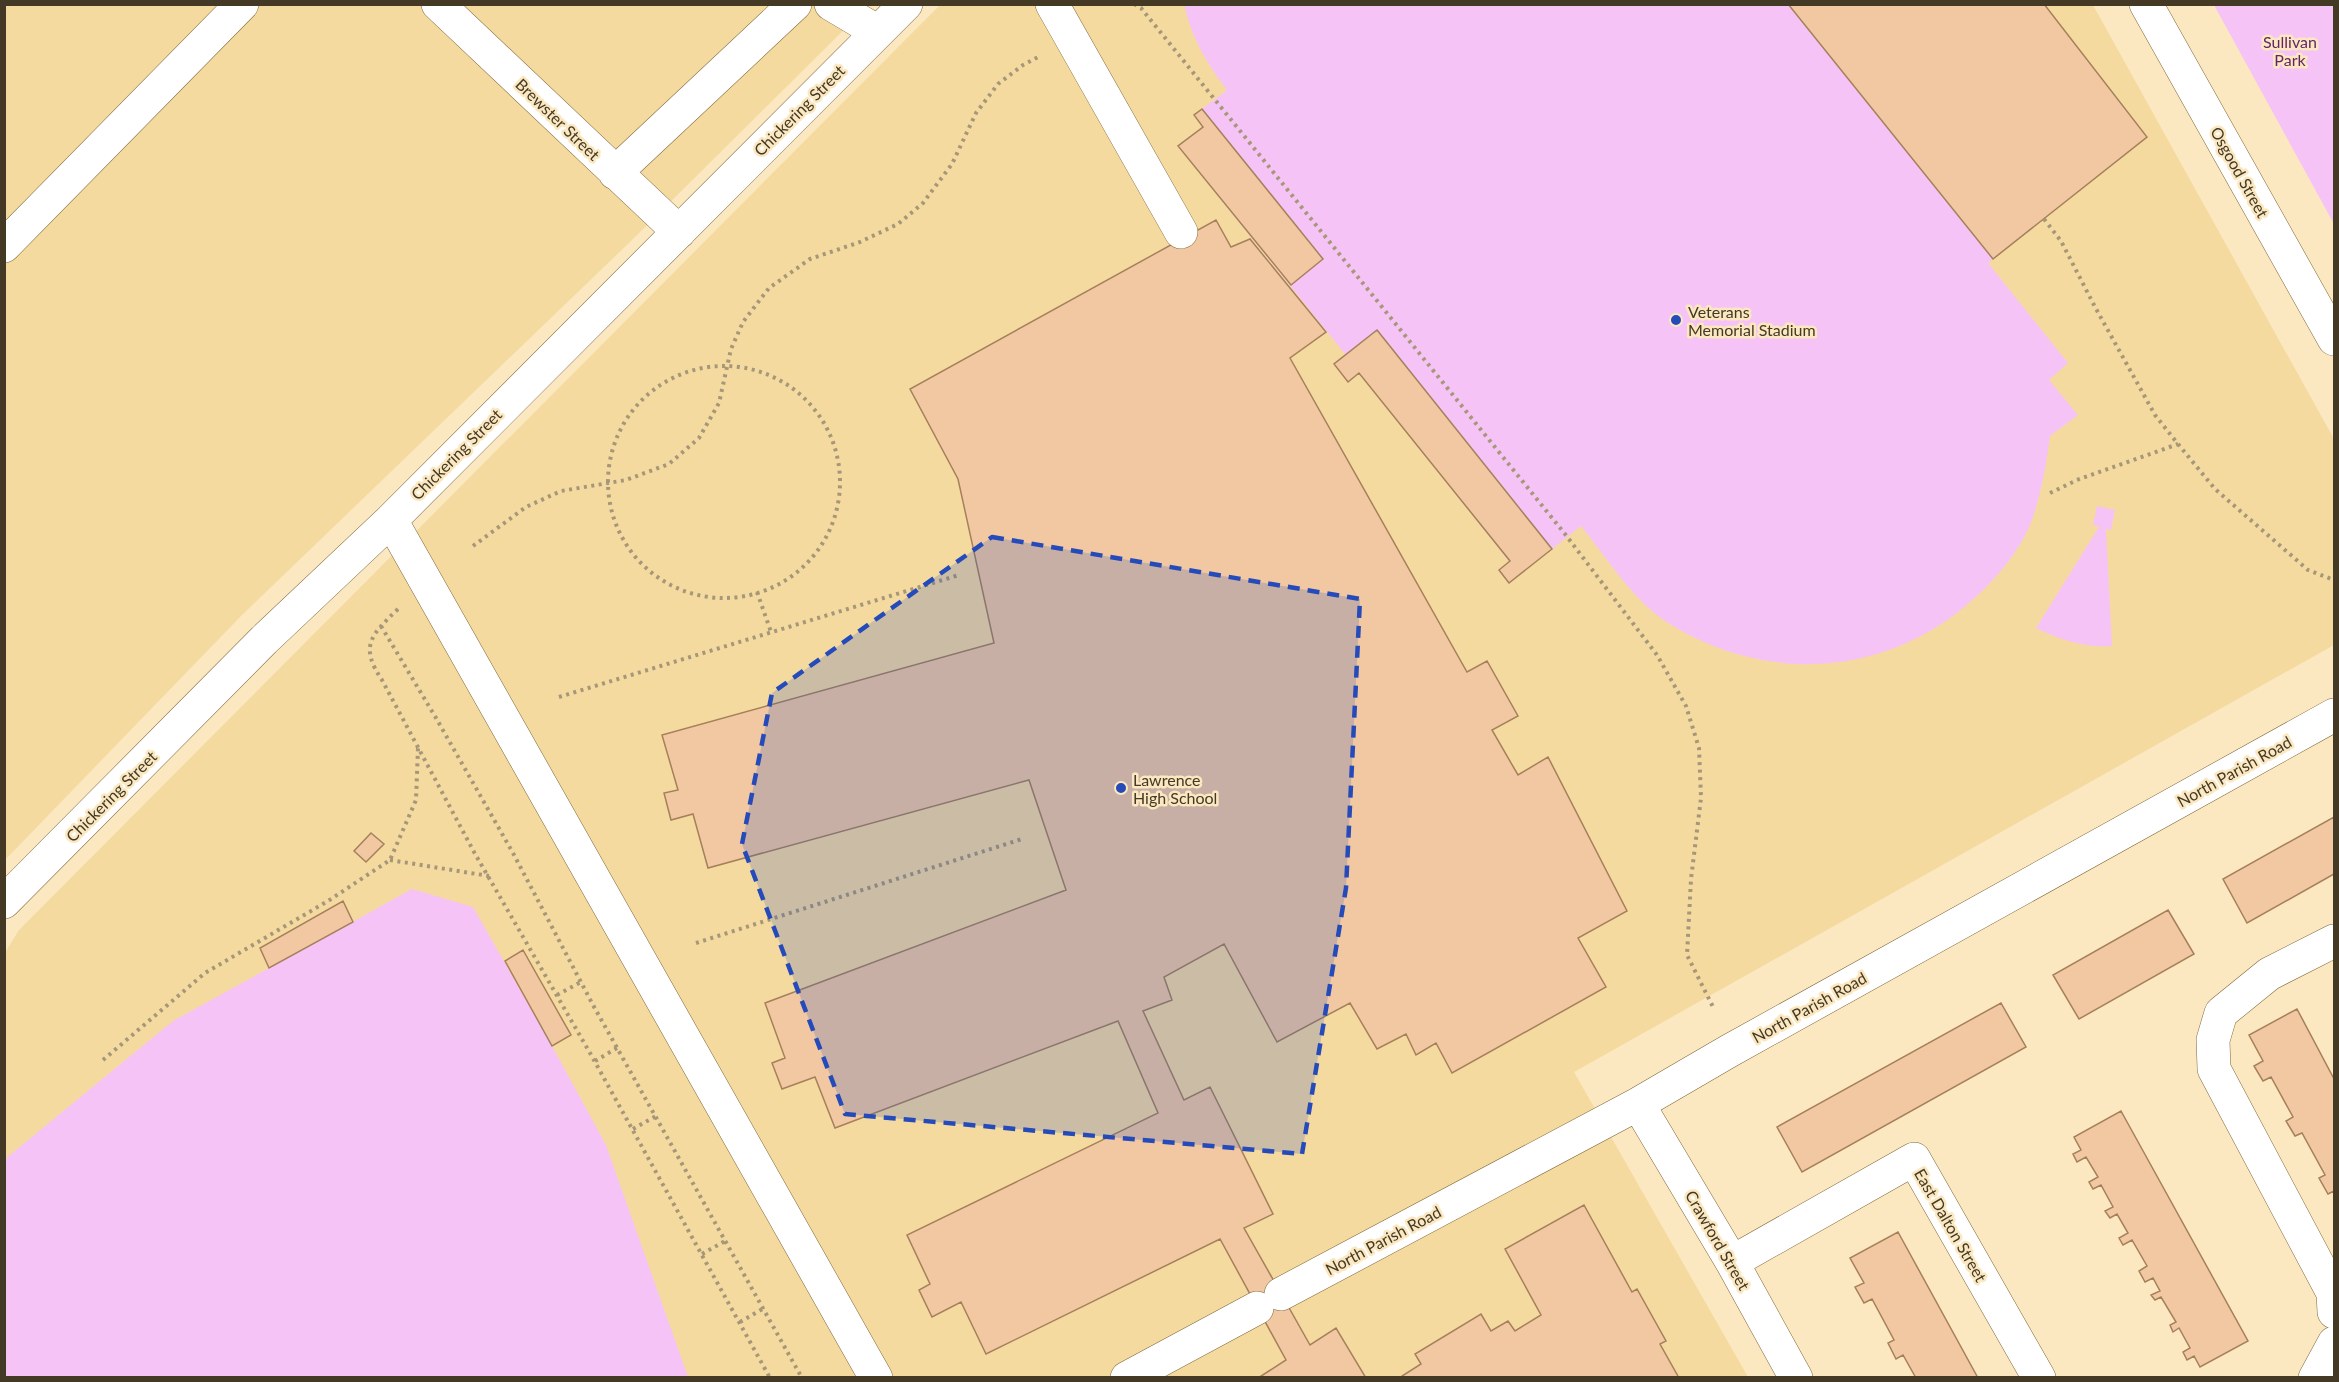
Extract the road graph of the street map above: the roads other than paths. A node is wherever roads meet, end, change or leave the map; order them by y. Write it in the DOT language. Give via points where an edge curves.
graph roads {
  1 [pos="242,4"];
  2 [pos="438,4"];
  3 [pos="795,4"];
  4 [pos="831,4"];
  5 [pos="906,4"];
  6 [pos="1052,4"];
  7 [pos="2146,4"];
  8 [pos="878,32"];
  9 [pos="615,173"];
  10 [pos="679,232"];
  11 [pos="1180,232"];
  12 [pos="4,246"];
  13 [pos="2334,339"];
  14 [pos="391,520"];
  15 [pos="2334,715"];
  16 [pos="4,902"];
  17 [pos="2334,941"];
  18 [pos="1638,1104"];
  19 [pos="1732,1262"];
  20 [pos="2334,1312"];
  21 [pos="2334,1343"];
  22 [pos="876,1377"];
  23 [pos="1127,1377"];
  24 [pos="1796,1377"];
  25 [pos="2039,1377"];
  26 [pos="2315,1377"];
  1 -- 12 [label="street"];
  2 -- 9 [label="street, Brewster Street"];
  3 -- 9 [label="street"];
  4 -- 8 [label="street"];
  5 -- 8 [label="street, Chickering Street"];
  6 -- 11 [label="street"];
  7 -- 13 [label="street, Osgood Street"];
  8 -- 10 [label="street, Chickering Street"];
  9 -- 10 [label="street, Brewster Street"];
  10 -- 14 [label="street, Chickering Street"];
  14 -- 16 [label="street, Chickering Street" via="264,640"];
  14 -- 22 [label="street"];
  15 -- 18 [label="street, North Parish Road"];
  17 -- 20 [label="street" via="2269,974 2221,1013 2213,1040 2214,1069 2333,1293"];
  18 -- 19 [label="street, Crawford Street"];
  18 -- 23 [label="street, North Parish Road"];
  19 -- 24 [label="street, Crawford Street"];
  19 -- 25 [label="street, East Dalton Street" via="1914,1160"];
  21 -- 26 [label="street"];
}
